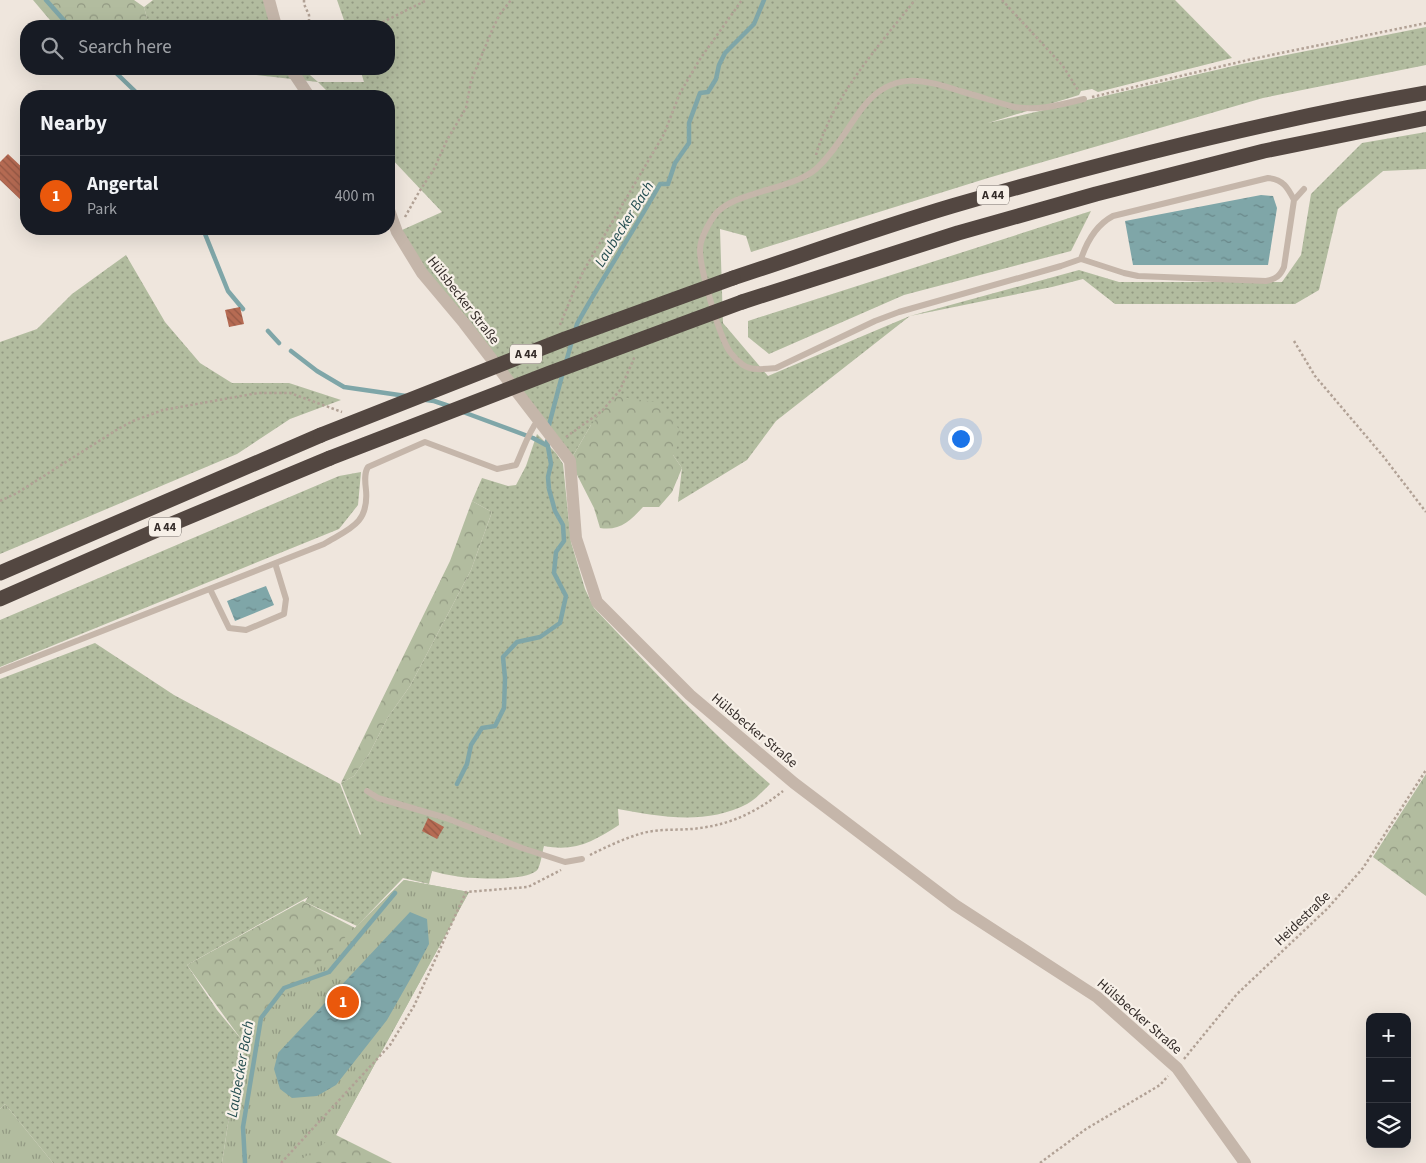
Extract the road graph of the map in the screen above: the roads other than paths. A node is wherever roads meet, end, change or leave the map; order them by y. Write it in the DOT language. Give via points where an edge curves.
graph roads {
  1 [pos="269,0"];
  2 [pos="274,20"];
  3 [pos="295,75"];
  4 [pos="305,90"];
  5 [pos="1426,93"];
  6 [pos="1084,98"];
  7 [pos="1426,118"];
  8 [pos="1304,189"];
  9 [pos="1294,200"];
  10 [pos="395,225"];
  11 [pos="1081,259"];
  12 [pos="534,424"];
  13 [pos="275,563"];
  14 [pos="0,572"];
  15 [pos="210,589"];
  16 [pos="0,599"];
  17 [pos="0,671"];
  18 [pos="367,792"];
  19 [pos="582,859"];
  20 [pos="1245,1163"];
  1 -- 2 [label="street"];
  3 -- 4 [label="street"];
  5 -- 14 [label="highway, A 44, bridge" via="1258,126 1114,161 950,207 733,278 565,339 321,435"];
  6 -- 11 [label="lane" via="1041,109 1028,109 932,82 902,81 886,86 874,95 816,169 795,181 728,204 716,214 705,230 700,250 708,294 730,351 744,366 760,370 776,368 899,312"];
  7 -- 16 [label="highway, A 44, bridge" via="1264,151 1096,194 958,232 742,302 330,458"];
  8 -- 9 [label="lane"];
  9 -- 11 [label="lane" via="1283,182 1268,178 1113,216 1095,230"];
  9 -- 11 [label="lane" via="1284,267 1274,280 1138,276"];
  10 -- 12 [label="street, Hülsbecker Straße" via="422,274 464,324"];
  12 -- 13 [label="lane" via="516,465 498,469 425,442 368,466 367,499 356,525 324,544"];
  12 -- 20 [label="street, Hülsbecker Straße" via="557,444 570,461 576,538 597,602 690,694 794,783 955,905 1098,997 1177,1068"];
  13 -- 15 [label="lane"];
  13 -- 15 [label="lane" via="286,599 284,614 246,630 229,628"];
  15 -- 17 [label="lane"];
  18 -- 19 [label="lane" via="565,862"];
}
